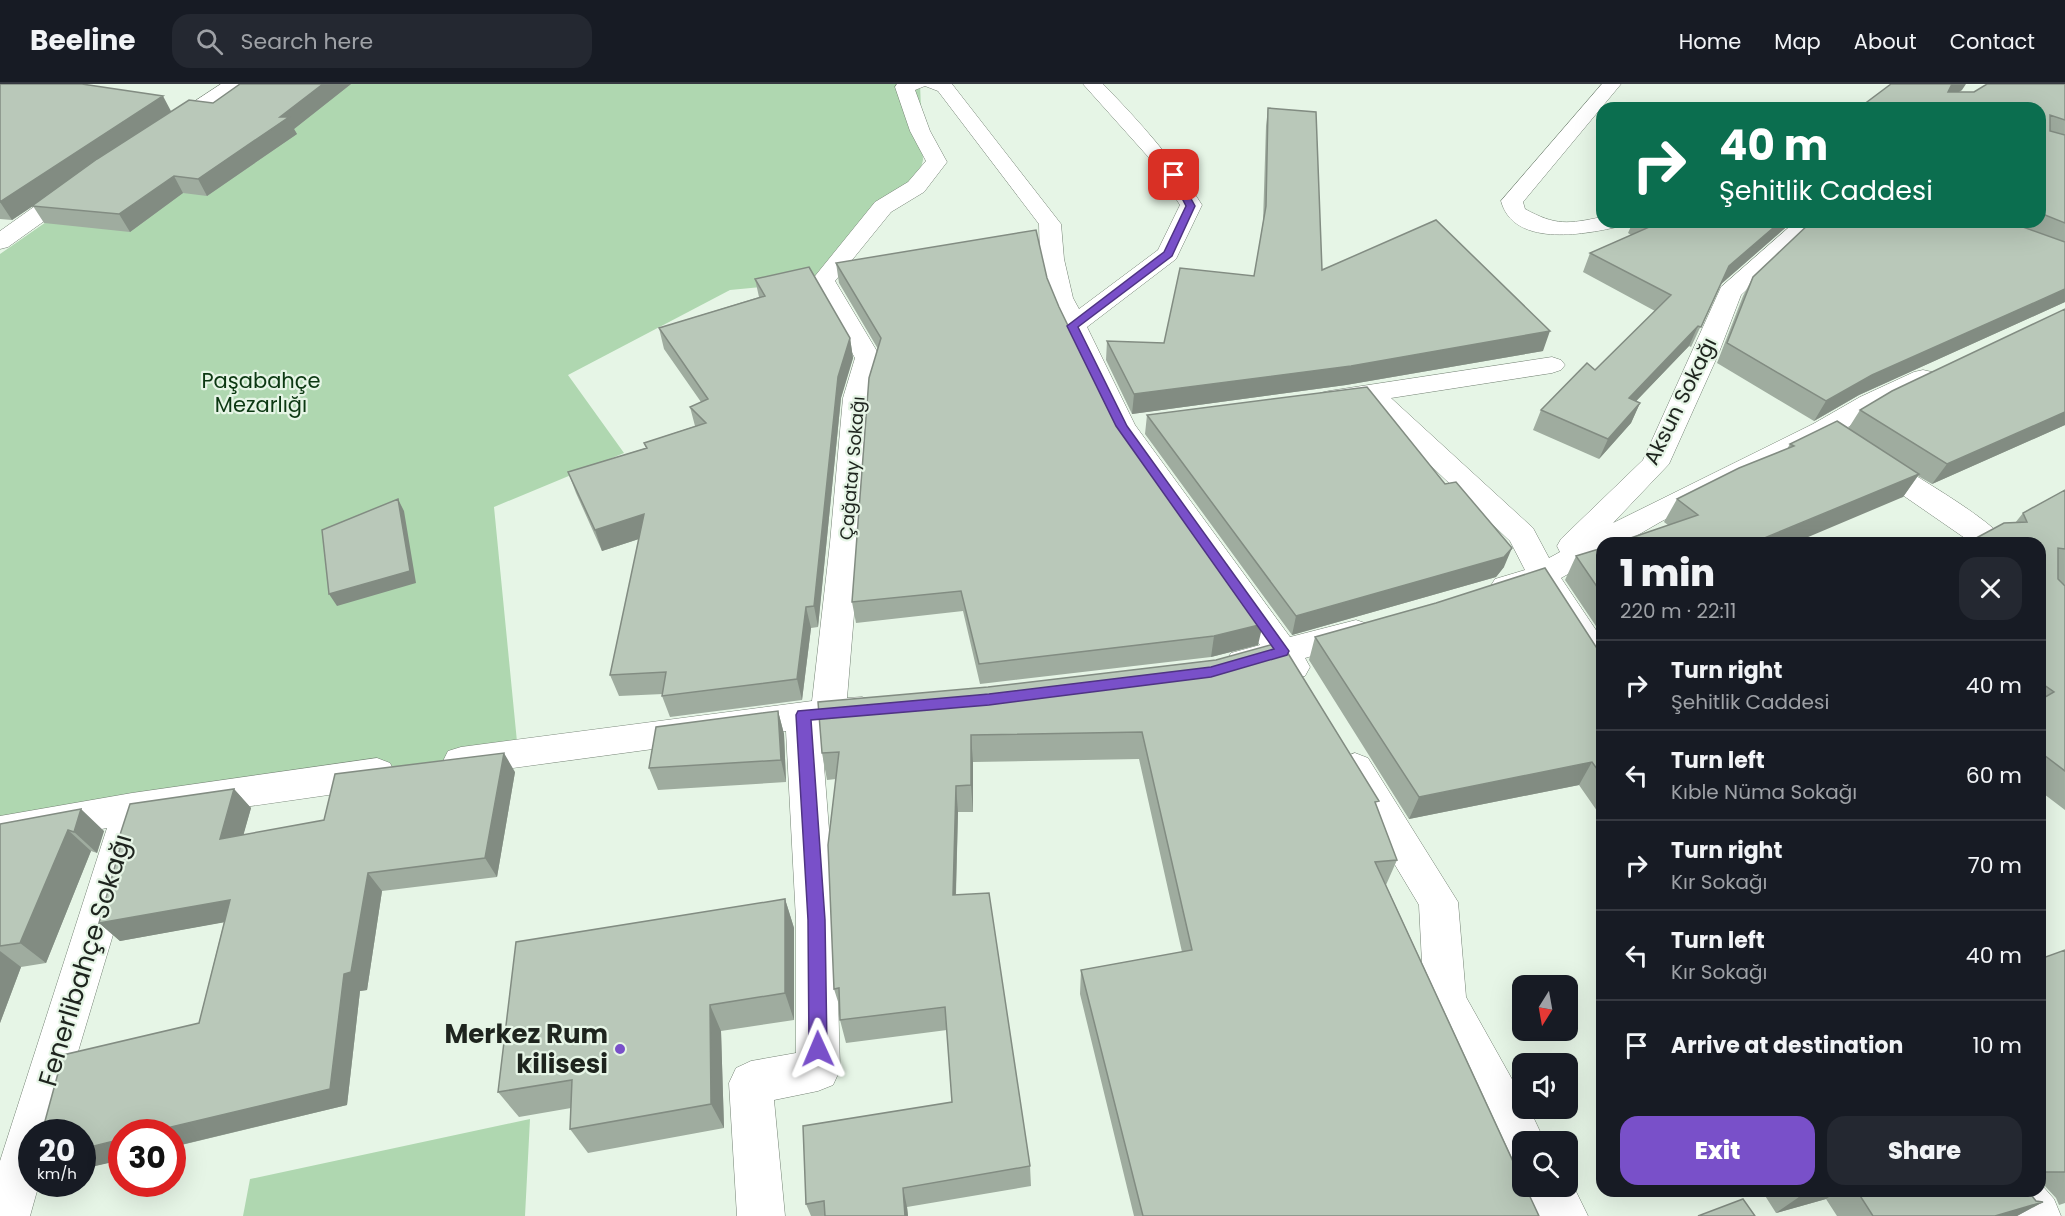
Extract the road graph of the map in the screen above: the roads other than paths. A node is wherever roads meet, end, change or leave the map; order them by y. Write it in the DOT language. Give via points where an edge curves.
graph roads {
  1 [pos="234,84"];
  2 [pos="917,84"];
  3 [pos="933,84"];
  4 [pos="1092,84"];
  5 [pos="1612,84"];
  6 [pos="171,100"];
  7 [pos="1597,102"];
  8 [pos="1596,103"];
  9 [pos="205,104"];
  10 [pos="157,134"];
  11 [pos="90,178"];
  12 [pos="1596,225"];
  13 [pos="1801,228"];
  14 [pos="1,240"];
  15 [pos="1072,326"];
  16 [pos="1552,364"];
  17 [pos="1943,368"];
  18 [pos="1371,394"];
  19 [pos="1300,403"];
  20 [pos="1840,441"];
  21 [pos="1611,537"];
  22 [pos="1984,537"];
  23 [pos="1596,545"];
  24 [pos="1543,575"];
  25 [pos="1479,596"];
  26 [pos="1383,625"];
  27 [pos="1283,651"];
  28 [pos="1596,657"];
  29 [pos="1211,672"];
  30 [pos="1308,691"];
  31 [pos="897,707"];
  32 [pos="815,714"];
  33 [pos="1339,741"];
  34 [pos="132,808"];
  35 [pos="0,832"];
  36 [pos="1517,1131"];
  37 [pos="1554,1197"];
  38 [pos="2021,1197"];
  39 [pos="6,1216"];
  40 [pos="761,1216"];
  41 [pos="1564,1216"];
  42 [pos="2037,1216"];
  1 -- 9 [label="street"];
  2 -- 32 [label="street, Çağatay Sokağı" via="904,87 920,131 937,162 916,187 883,207 824,280 868,358 856,398 845,543"];
  3 -- 15 [label="street" via="944,86 1050,224 1052,260"];
  4 -- 15 [label="street" via="1152,146 1191,206 1168,254"];
  5 -- 7 [label="street"];
  6 -- 9 [label="street"];
  8 -- 12 [label="street" via="1512,201 1515,212 1540,227 1576,229"];
  9 -- 10 [label="street"];
  11 -- 14 [label="street"];
  13 -- 24 [label="street, Aksun Sokağı" via="1730,292 1706,355 1655,464"];
  15 -- 27 [label="street"];
  16 -- 18 [label="street"];
  17 -- 20 [label="street" via="1869,403"];
  18 -- 19 [label="street"];
  18 -- 24 [label="street" via="1522,535"];
  20 -- 21 [label="street" via="1652,514"];
  20 -- 22 [label="street"];
  23 -- 24 [label="street"];
  24 -- 25 [label="street"];
  24 -- 28 [label="street"];
  26 -- 27 [label="street"];
  27 -- 29 [label="street"];
  27 -- 30 [label="street"];
  31 -- 32 [label="street"];
  32 -- 34 [label="street"];
  32 -- 40 [label="street, Çağatay Sokağı" via="818,1070 751,1083"];
  33 -- 36 [label="street" via="1438,902 1445,1001"];
  34 -- 35 [label="street"];
  34 -- 39 [label="street, Fenerlibahçe Sokağı"];
  37 -- 41 [label="street"];
  38 -- 42 [label="street"];
}
